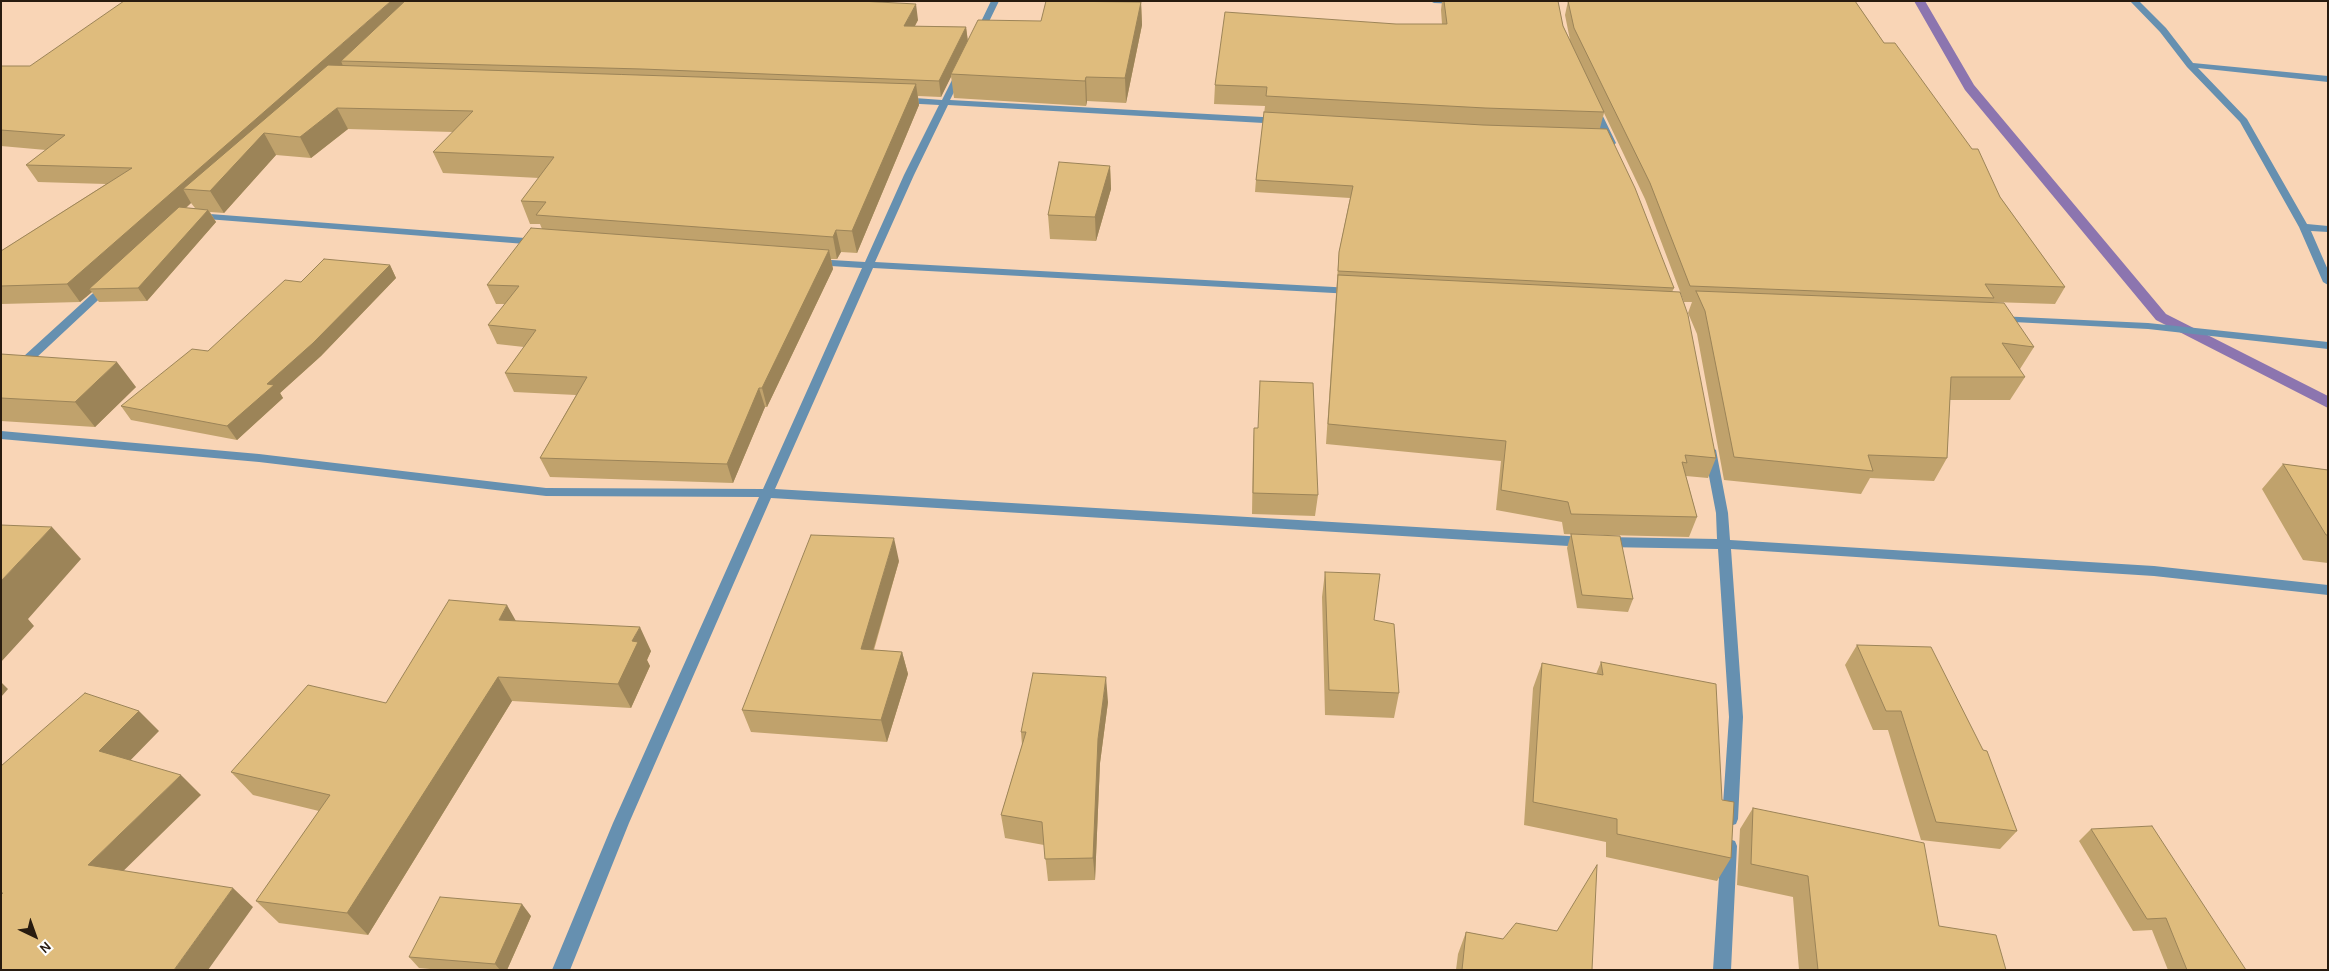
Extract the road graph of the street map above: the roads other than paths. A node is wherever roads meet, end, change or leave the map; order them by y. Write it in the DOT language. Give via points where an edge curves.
graph roads {
  1 [pos="994,1"];
  2 [pos="1434,1"];
  3 [pos="2134,1"];
  4 [pos="1472,3"];
  5 [pos="974,43"];
  6 [pos="966,60"];
  7 [pos="2190,65"];
  8 [pos="2328,80"];
  9 [pos="1588,94"];
  10 [pos="895,100"];
  11 [pos="945,102"];
  12 [pos="1291,121"];
  13 [pos="1615,152"];
  14 [pos="192,208"];
  15 [pos="2304,227"];
  16 [pos="2328,229"];
  17 [pos="550,243"];
  18 [pos="809,262"];
  19 [pos="868,266"];
  20 [pos="111,282"];
  21 [pos="2328,282"];
  22 [pos="1368,291"];
  23 [pos="1989,318"];
  24 [pos="2328,346"];
  25 [pos="1,384"];
  26 [pos="1,435"];
  27 [pos="1708,438"];
  28 [pos="767,493"];
  29 [pos="1723,544"];
  30 [pos="2328,590"];
  31 [pos="561,970"];
  32 [pos="1722,970"];
  1 -- 5 [label="street"];
  2 -- 4 [label="street"];
  3 -- 7 [label="street" via="2163,30"];
  6 -- 11 [label="street"];
  7 -- 8 [label="street"];
  7 -- 15 [label="street" via="2244,121"];
  9 -- 13 [label="street" via="1603,136"];
  10 -- 11 [label="street"];
  11 -- 12 [label="street"];
  11 -- 19 [label="street"];
  14 -- 17 [label="street" via="184,215"];
  15 -- 16 [label="street"];
  15 -- 21 [label="street"];
  18 -- 19 [label="street"];
  19 -- 22 [label="street"];
  19 -- 28 [label="street"];
  20 -- 25 [label="street"];
  23 -- 24 [label="street" via="2148,326"];
  26 -- 28 [label="street" via="258,458 546,492"];
  27 -- 29 [label="street" via="1722,513"];
  28 -- 29 [label="street" via="1563,541"];
  28 -- 31 [label="street" via="621,823"];
  29 -- 30 [label="street" via="2154,571"];
  29 -- 32 [label="street" via="1736,717"];
}
